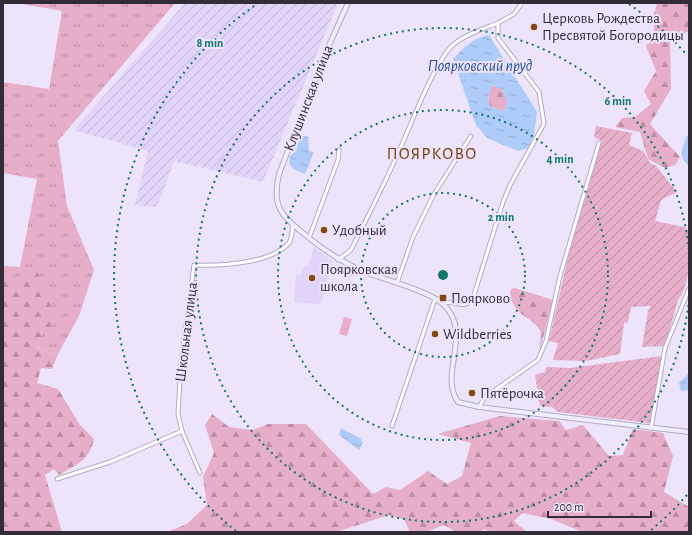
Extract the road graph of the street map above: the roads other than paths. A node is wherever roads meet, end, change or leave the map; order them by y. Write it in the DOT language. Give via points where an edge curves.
graph roads {
  1 [pos="348,3"];
  2 [pos="522,3"];
  3 [pos="498,23"];
  4 [pos="471,136"];
  5 [pos="599,143"];
  6 [pos="339,150"];
  7 [pos="293,225"];
  8 [pos="309,238"];
  9 [pos="338,260"];
  10 [pos="397,284"];
  11 [pos="689,289"];
  12 [pos="435,299"];
  13 [pos="443,304"];
  14 [pos="479,407"];
  15 [pos="392,426"];
  16 [pos="651,428"];
  17 [pos="182,431"];
  18 [pos="689,432"];
  19 [pos="200,473"];
  20 [pos="57,479"];
  1 -- 7 [label="main road, Клушинская улица" via="326,52 279,174 277,205 282,215"];
  2 -- 3 [label="street" via="514,14"];
  3 -- 9 [label="street" via="454,44 446,53 351,250"];
  3 -- 13 [label="street" via="498,38 539,92 544,124 510,184 474,298 465,305 448,301"];
  4 -- 10 [label="street" via="434,194 413,237"];
  5 -- 14 [label="street" via="560,276 546,341 538,360 485,398"];
  6 -- 8 [label="street" via="338,160"];
  7 -- 8 [label="main road"];
  7 -- 17 [label="street, Школьная улица" via="290,242 280,251 228,265 194,265 180,363 178,414"];
  8 -- 9 [label="main road"];
  9 -- 10 [label="main road"];
  10 -- 12 [label="main road"];
  11 -- 16 [label="street" via="666,348"];
  12 -- 13 [label="main road"];
  12 -- 15 [label="street"];
  13 -- 14 [label="main road" via="451,316 456,331 456,351 451,379 453,395 458,402"];
  14 -- 16 [label="main road"];
  16 -- 18 [label="main road"];
  17 -- 19 [label="street, Школьная улица"];
  17 -- 20 [label="street" via="110,462"];
}
